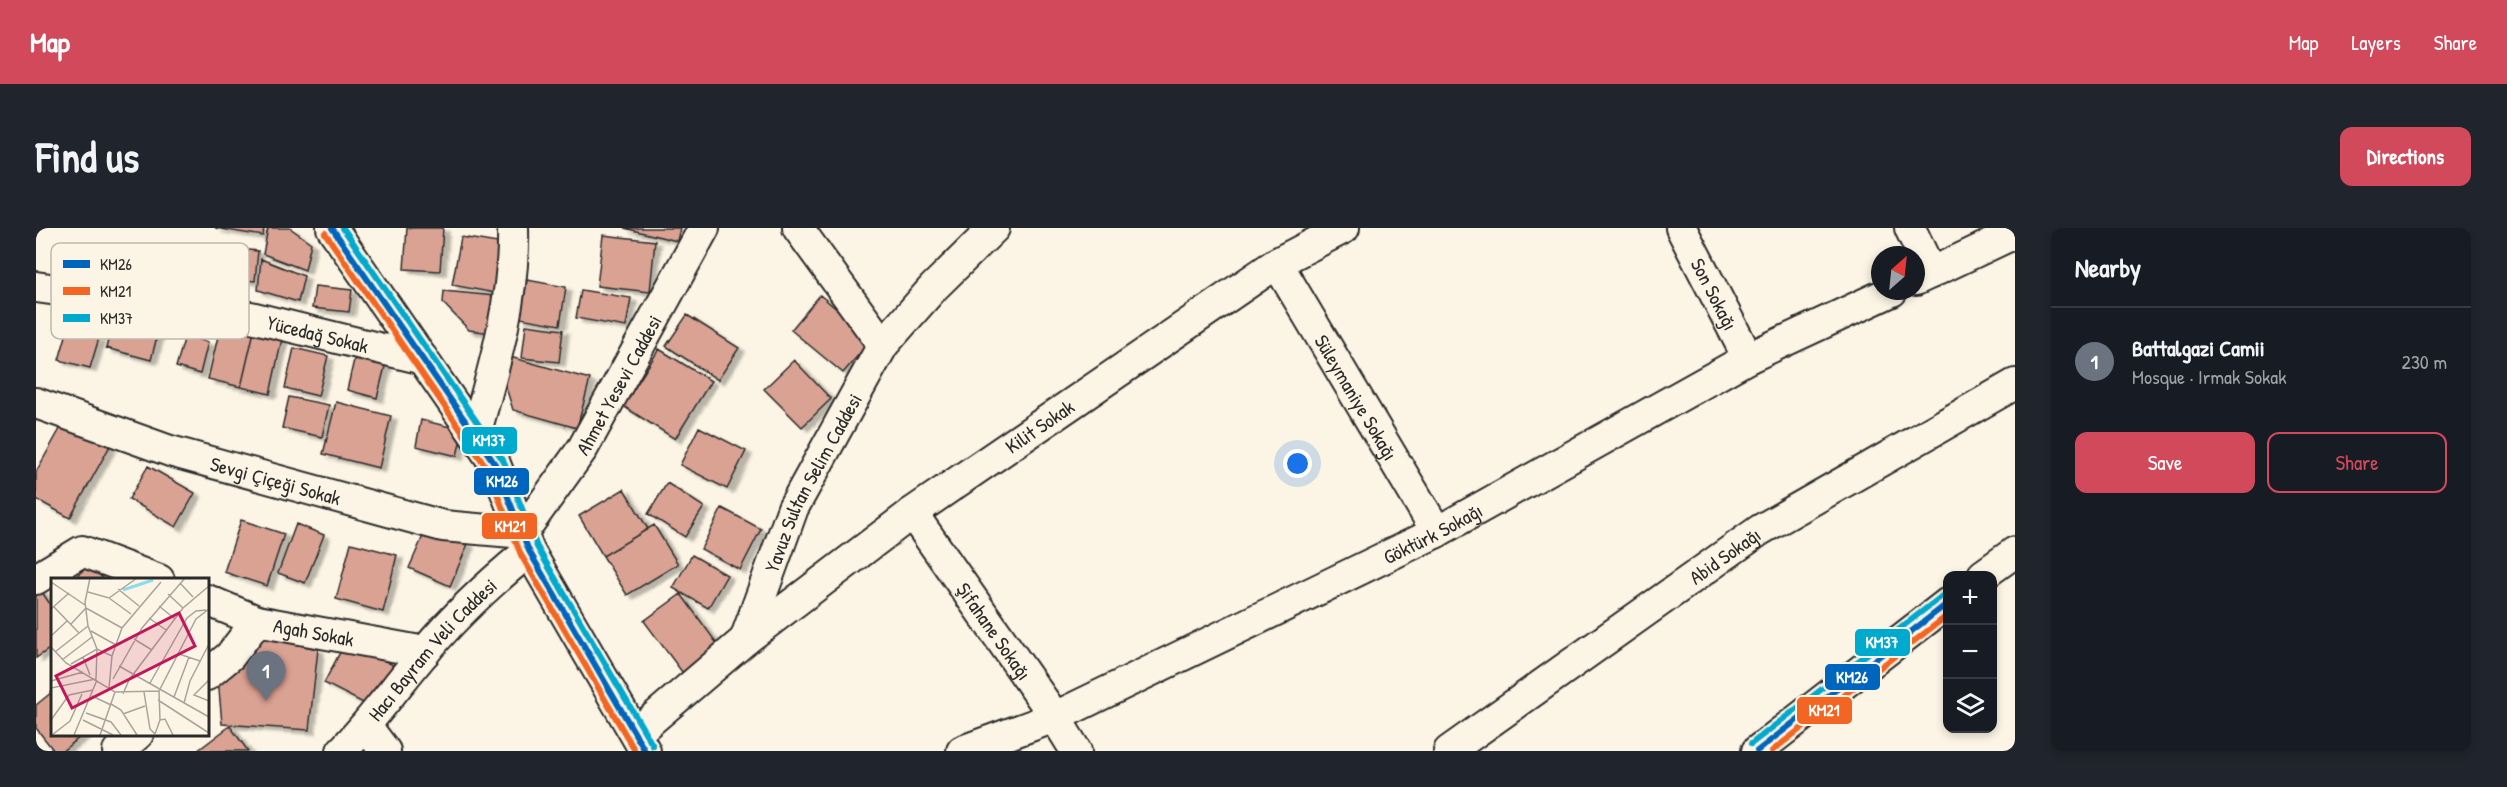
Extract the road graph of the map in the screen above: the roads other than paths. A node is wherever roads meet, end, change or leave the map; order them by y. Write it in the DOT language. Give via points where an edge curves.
graph roads {
  1 [pos="332,228"];
  2 [pos="513,228"];
  3 [pos="704,228"];
  4 [pos="798,228"];
  5 [pos="994,228"];
  6 [pos="1344,228"];
  7 [pos="1681,228"];
  8 [pos="1910,228"];
  9 [pos="2015,233"];
  10 [pos="1915,246"];
  11 [pos="1277,263"];
  12 [pos="1925,276"];
  13 [pos="36,287"];
  14 [pos="51,289"];
  15 [pos="1873,300"];
  16 [pos="249,317"];
  17 [pos="884,345"];
  18 [pos="1748,358"];
  19 [pos="423,359"];
  20 [pos="2015,384"];
  21 [pos="36,403"];
  22 [pos="475,435"];
  23 [pos="912,513"];
  24 [pos="1437,532"];
  25 [pos="526,542"];
  26 [pos="2015,552"];
  27 [pos="1990,571"];
  28 [pos="154,578"];
  29 [pos="36,579"];
  30 [pos="208,600"];
  31 [pos="1943,606"];
  32 [pos="257,621"];
  33 [pos="745,640"];
  34 [pos="425,652"];
  35 [pos="208,674"];
  36 [pos="1055,717"];
  37 [pos="366,726"];
  38 [pos="137,736"];
  39 [pos="640,742"];
  40 [pos="1759,750"];
  41 [pos="118,751"];
  42 [pos="342,751"];
  43 [pos="385,751"];
  44 [pos="962,751"];
  45 [pos="1076,751"];
  46 [pos="1449,751"];
  1 -- 19 [label="street"];
  2 -- 22 [label="street" via="514,262"];
  3 -- 25 [label="street, Ahmet Yesevi Caddesi" via="583,448"];
  4 -- 17 [label="street"];
  5 -- 17 [label="street, Yavuz Sultan Selim Caddesi" via="934,287"];
  6 -- 11 [label="street, Kilit Sokak"];
  7 -- 18 [label="street, Son Sokağı"];
  8 -- 10 [label="street"];
  9 -- 12 [label="street"];
  11 -- 23 [label="street, Kilit Sokak"];
  11 -- 24 [label="street, Süleymaniye Sokağı"];
  13 -- 14 [label="street, Yücedağ Sokak"];
  15 -- 18 [label="street, Göktürk Sokağı"];
  16 -- 19 [label="street, Yücedağ Sokak"];
  17 -- 33 [label="street, Yavuz Sultan Selim Caddesi" via="793,508"];
  18 -- 24 [label="street, Göktürk Sokağı"];
  19 -- 22 [label="street"];
  20 -- 46 [label="street, Abid Sokağı" via="1760,530"];
  21 -- 25 [label="street, Sevgi Çiçeği Sokak" via="170,452 443,526"];
  22 -- 25 [label="street" via="495,464"];
  23 -- 33 [label="street, Kilit Sokak"];
  23 -- 36 [label="street, Şifahane Sokağı"];
  24 -- 36 [label="street, Göktürk Sokağı"];
  25 -- 34 [label="street, Hacı Bayram Veli Caddesi"];
  25 -- 39 [label="street"];
  26 -- 27 [label="street"];
  28 -- 29 [label="street" via="82,551"];
  30 -- 32 [label="street, Agah Sokak"];
  31 -- 40 [label="street"];
  32 -- 34 [label="street, Agah Sokak"];
  32 -- 35 [label="street" via="230,656"];
  33 -- 39 [label="street, Yavuz Sultan Selim Caddesi"];
  34 -- 37 [label="street, Hacı Bayram Veli Caddesi"];
  36 -- 44 [label="street, Göktürk Sokağı"];
  36 -- 45 [label="street, Şifahane Sokağı"];
  37 -- 42 [label="street, Hacı Bayram Veli Caddesi"];
  37 -- 43 [label="street"];
  38 -- 41 [label="street"];
}
